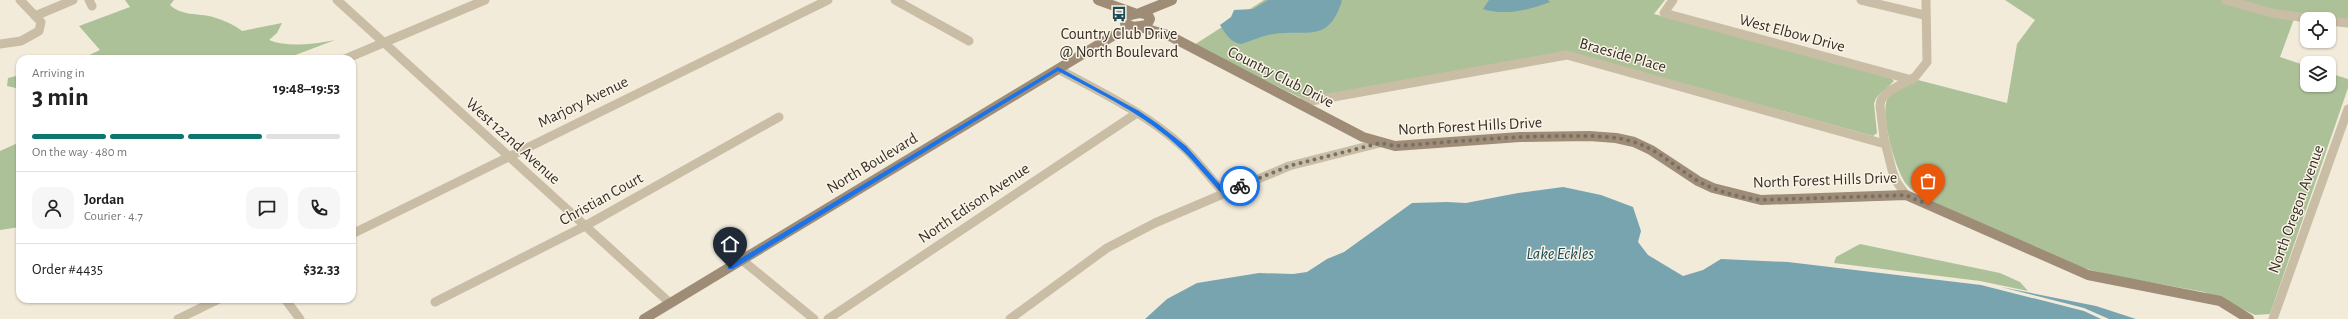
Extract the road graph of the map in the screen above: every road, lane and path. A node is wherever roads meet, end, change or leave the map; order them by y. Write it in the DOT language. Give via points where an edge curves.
graph roads {
  1 [pos="20,0"];
  2 [pos="73,0"];
  3 [pos="337,0"];
  4 [pos="486,0"];
  5 [pos="808,0"];
  6 [pos="828,0"];
  7 [pos="895,0"];
  8 [pos="1098,0"];
  9 [pos="1172,0"];
  10 [pos="1673,0"];
  11 [pos="1861,0"];
  12 [pos="1926,0"];
  13 [pos="2226,0"];
  14 [pos="817,5"];
  15 [pos="1109,5"];
  16 [pos="1163,5"];
  17 [pos="1137,13"];
  18 [pos="1924,15"];
  19 [pos="35,16"];
  20 [pos="2300,17"];
  21 [pos="1125,20"];
  22 [pos="1150,20"];
  23 [pos="2336,22"];
  24 [pos="2348,23"];
  25 [pos="1139,27"];
  26 [pos="1116,34"];
  27 [pos="1168,36"];
  28 [pos="969,41"];
  29 [pos="384,43"];
  30 [pos="0,44"];
  31 [pos="355,55"];
  32 [pos="1058,68"];
  33 [pos="1912,80"];
  34 [pos="1300,103"];
  35 [pos="2348,109"];
  36 [pos="1137,113"];
  37 [pos="779,117"];
  38 [pos="1380,143"];
  39 [pos="1886,144"];
  40 [pos="509,157"];
  41 [pos="1224,193"];
  42 [pos="1906,195"];
  43 [pos="585,226"];
  44 [pos="356,232"];
  45 [pos="742,260"];
  46 [pos="435,302"];
  47 [pos="211,303"];
  48 [pos="288,303"];
  49 [pos="670,303"];
  50 [pos="178,319"];
  51 [pos="300,319"];
  52 [pos="644,319"];
  53 [pos="814,319"];
  54 [pos="828,319"];
  55 [pos="1010,319"];
  56 [pos="2249,319"];
  57 [pos="2273,319"];
  1 -- 19 [label="street"];
  2 -- 19 [label="street"];
  3 -- 29 [label="street, West 122nd Avenue"];
  4 -- 29 [label="street"];
  5 -- 14 [label="street"];
  6 -- 14 [label="street, Marjory Avenue"];
  7 -- 28 [label="street"];
  8 -- 15 [label="street"];
  9 -- 16 [label="street"];
  10 -- 33 [label="street, West Elbow Drive" via="1664,13"];
  11 -- 18 [label="street"];
  12 -- 18 [label="street, North Forest Hills Drive"];
  13 -- 20 [label="street" via="2272,13"];
  14 -- 40 [label="street, Marjory Avenue"];
  15 -- 17 [label="street"];
  15 -- 21 [label="street"];
  16 -- 17 [label="street"];
  16 -- 22 [label="street"];
  17 -- 21 [label="street"];
  17 -- 22 [label="street, Country Club Drive" via="1148,15"];
  18 -- 33 [label="street, North Forest Hills Drive" via="1927,62 1923,71"];
  19 -- 30 [label="street" via="41,22 39,31 21,41"];
  21 -- 25 [label="street, Country Club Drive" via="1129,26"];
  21 -- 26 [label="street, North Boulevard"];
  22 -- 25 [label="street, North Boulevard" via="1147,25"];
  22 -- 27 [label="street, Country Club Drive"];
  23 -- 24 [label="street"];
  25 -- 26 [label="street, North Boulevard"];
  25 -- 27 [label="street, Country Club Drive"];
  26 -- 32 [label="street, North Boulevard"];
  27 -- 34 [label="street, Country Club Drive"];
  29 -- 31 [label="street"];
  29 -- 40 [label="street, West 122nd Avenue"];
  32 -- 36 [label="street"];
  32 -- 45 [label="street, North Boulevard"];
  33 -- 39 [label="street, North Forest Hills Drive" via="1890,90 1881,100 1880,109"];
  34 -- 38 [label="street, Country Club Drive" via="1363,137"];
  34 -- 39 [label="street, Braeside Place" via="1567,54"];
  35 -- 57 [label="street, North Oregon Avenue"];
  36 -- 41 [label="street" via="1183,148"];
  36 -- 54 [label="street, North Edison Avenue"];
  37 -- 43 [label="street, Christian Court"];
  38 -- 41 [label="street, North Forest Hills Drive" via="1289,166"];
  38 -- 42 [label="street, North Forest Hills Drive" via="1395,146 1537,136 1614,138 1634,142 1659,153 1697,180 1720,192 1738,197 1761,200"];
  39 -- 42 [label="street, North Forest Hills Drive" via="1894,177"];
  40 -- 43 [label="street, West 122nd Avenue"];
  40 -- 44 [label="street, Marjory Avenue"];
  41 -- 55 [label="street, North Forest Hills Drive" via="1155,223 1108,248"];
  42 -- 56 [label="street" via="2088,275 2220,301"];
  43 -- 46 [label="street, Christian Court"];
  43 -- 49 [label="street, West 122nd Avenue"];
  45 -- 49 [label="street, North Boulevard"];
  45 -- 53 [label="street"];
  47 -- 50 [label="street"];
  48 -- 51 [label="street"];
  49 -- 52 [label="street, North Boulevard"];
}
